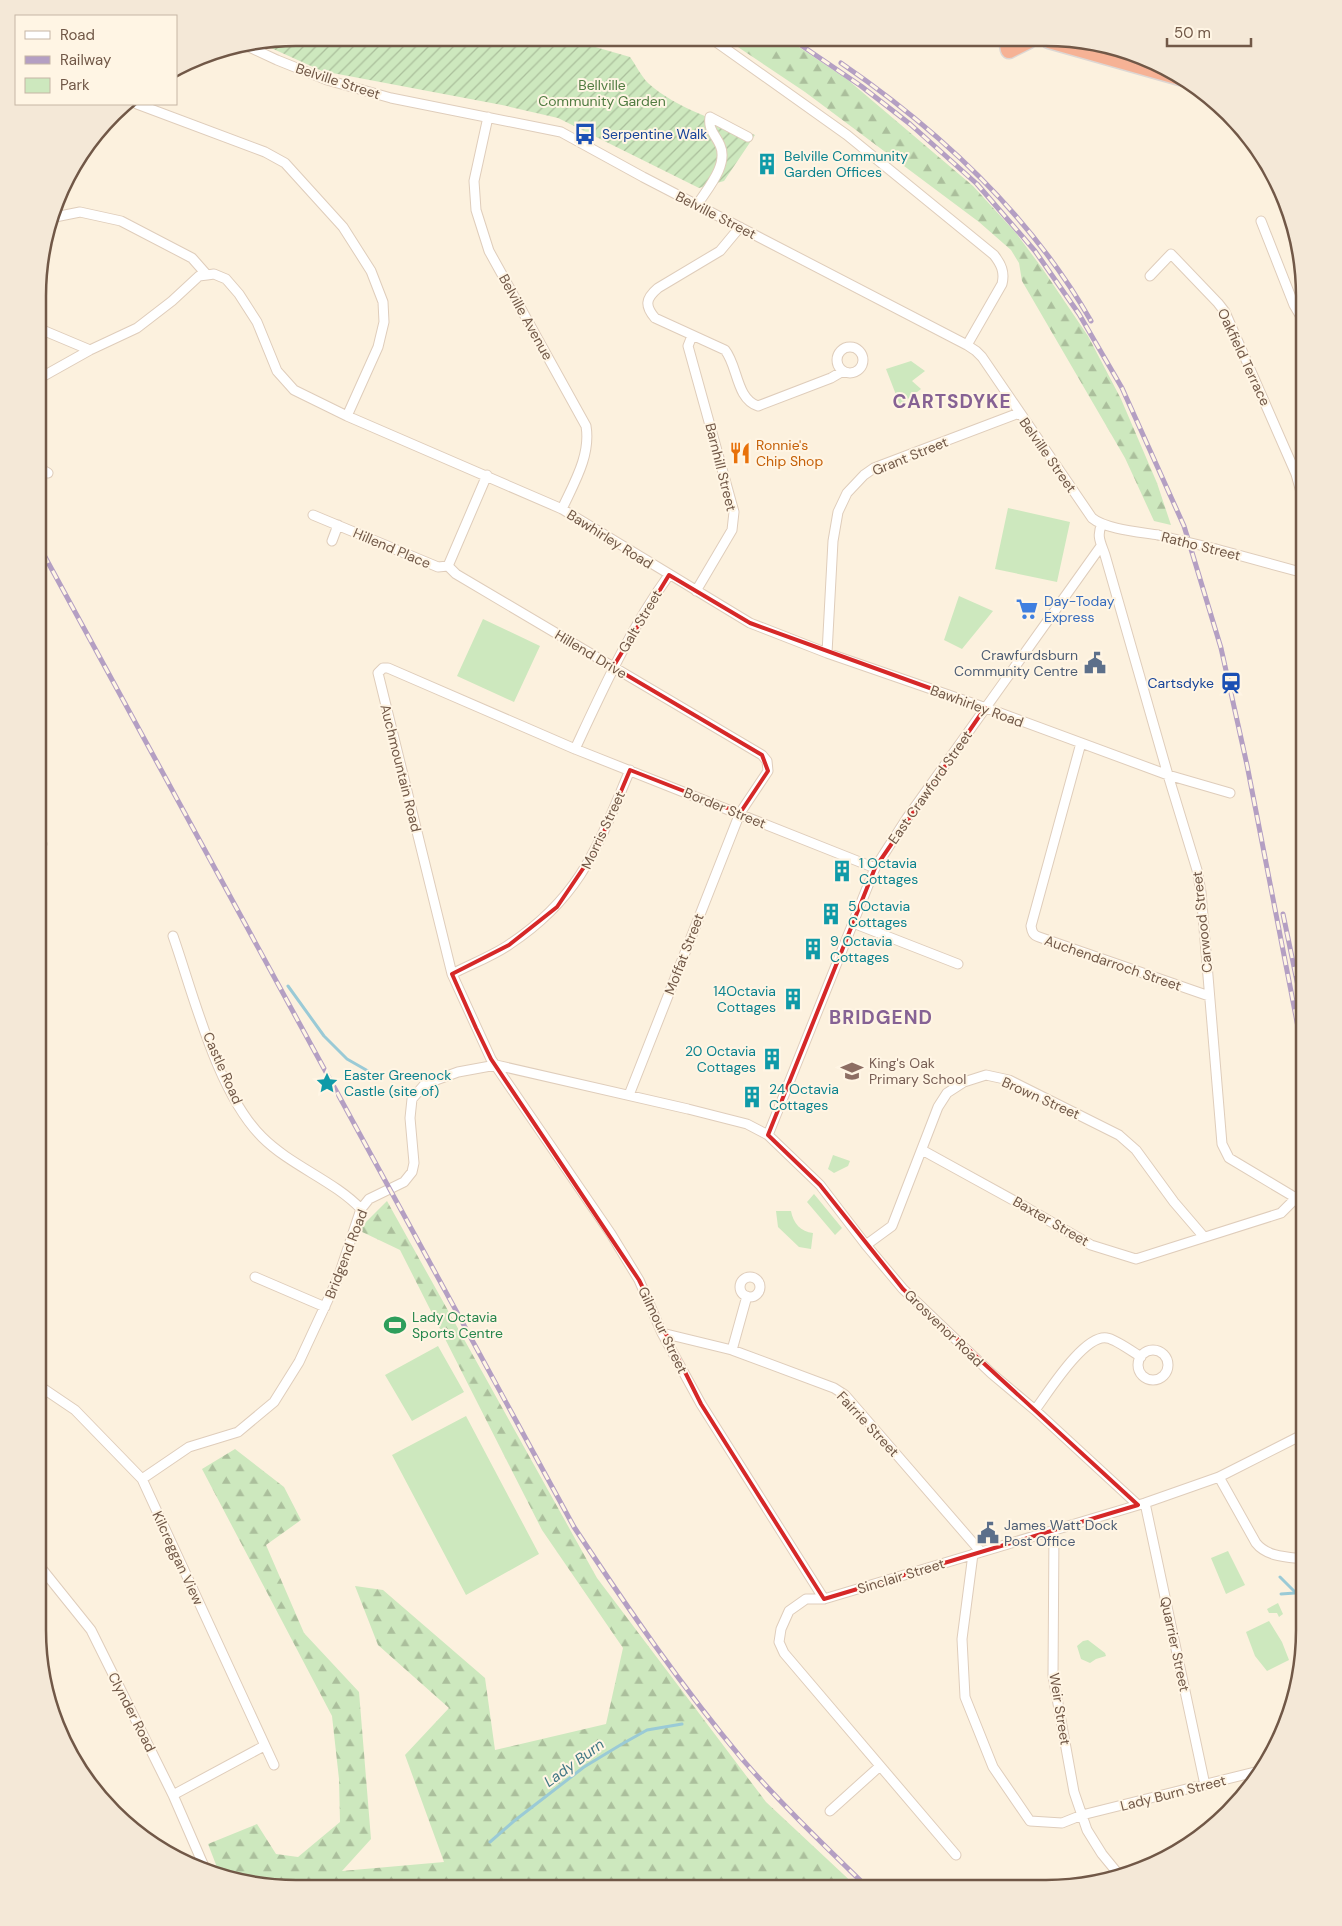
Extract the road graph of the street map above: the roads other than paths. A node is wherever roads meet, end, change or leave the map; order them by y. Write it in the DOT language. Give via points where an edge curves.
graph roads {
  1 [pos="722,46"];
  2 [pos="1008,46"];
  3 [pos="1017,46"];
  4 [pos="1077,48"];
  5 [pos="255,50"];
  6 [pos="1146,67"];
  7 [pos="140,105"];
  8 [pos="488,117"];
  9 [pos="748,137"];
  10 [pos="697,205"];
  11 [pos="60,216"];
  12 [pos="1261,221"];
  13 [pos="740,227"];
  14 [pos="207,275"];
  15 [pos="1150,276"];
  16 [pos="1296,308"];
  17 [pos="46,332"];
  18 [pos="692,336"];
  19 [pos="967,344"];
  20 [pos="90,350"];
  21 [pos="842,370"];
  22 [pos="46,375"];
  23 [pos="1019,413"];
  24 [pos="347,416"];
  25 [pos="1296,464"];
  26 [pos="487,475"];
  27 [pos="562,509"];
  28 [pos="313,515"];
  29 [pos="1099,523"];
  30 [pos="338,526"];
  31 [pos="332,541"];
  32 [pos="1102,546"];
  33 [pos="448,566"];
  34 [pos="1296,571"];
  35 [pos="669,575"];
  36 [pos="696,591"];
  37 [pos="827,653"];
  38 [pos="613,667"];
  39 [pos="985,708"];
  40 [pos="1081,743"];
  41 [pos="575,749"];
  42 [pos="630,770"];
  43 [pos="1168,775"];
  44 [pos="1230,793"];
  45 [pos="740,813"];
  46 [pos="875,868"];
  47 [pos="853,923"];
  48 [pos="172,936"];
  49 [pos="958,964"];
  50 [pos="452,974"];
  51 [pos="1209,996"];
  52 [pos="496,1065"];
  53 [pos="629,1095"];
  54 [pos="768,1135"];
  55 [pos="922,1150"];
  56 [pos="1296,1198"];
  57 [pos="361,1208"];
  58 [pos="1204,1237"];
  59 [pos="866,1245"];
  60 [pos="255,1276"];
  61 [pos="747,1296"];
  62 [pos="325,1307"];
  63 [pos="662,1333"];
  64 [pos="732,1350"];
  65 [pos="1141,1357"];
  66 [pos="46,1390"];
  67 [pos="1035,1410"];
  68 [pos="1296,1438"];
  69 [pos="1219,1477"];
  70 [pos="142,1479"];
  71 [pos="1142,1504"];
  72 [pos="1054,1530"];
  73 [pos="977,1553"];
  74 [pos="1296,1558"];
  75 [pos="46,1574"];
  76 [pos="824,1599"];
  77 [pos="264,1746"];
  78 [pos="274,1765"];
  79 [pos="880,1766"];
  80 [pos="1251,1773"];
  81 [pos="1205,1785"];
  82 [pos="173,1795"];
  83 [pos="830,1811"];
  84 [pos="1082,1816"];
  85 [pos="956,1855"];
  86 [pos="202,1861"];
  87 [pos="1115,1870"];
  1 -- 19 [label="street" via="847,135 994,255 1002,267 1002,284"];
  2 -- 3 [label="highway" via="1009,50"];
  4 -- 6 [label="highway"];
  5 -- 8 [label="street, Belville Street" via="327,80 391,98"];
  7 -- 24 [label="street" via="285,162 343,227 371,271 383,302 384,322 378,347"];
  8 -- 10 [label="street, Belville Street" via="561,132"];
  8 -- 27 [label="street, Belville Avenue" via="474,181 476,210 489,251 586,426 585,456"];
  9 -- 10 [label="street" via="710,117 708,125 721,147 722,160"];
  10 -- 13 [label="street, Belville Street"];
  11 -- 14 [label="street, Bawhirley Road" via="80,212 121,221 192,258"];
  12 -- 16 [label="street"];
  13 -- 18 [label="street" via="720,251 658,288 647,303 656,318"];
  13 -- 19 [label="street, Belville Street"];
  14 -- 20 [label="street" via="199,276 137,328"];
  14 -- 24 [label="street, Bawhirley Road" via="226,279 239,294 257,322 277,371 294,390"];
  15 -- 25 [label="street, Oakfield Terrace" via="1171,254 1225,312"];
  17 -- 20 [label="street"];
  18 -- 21 [label="street" via="725,350 745,397 750,404 758,406 831,378"];
  18 -- 36 [label="street, Barnhill Street" via="688,346 734,512 732,530"];
  19 -- 23 [label="street, Belville Street" via="982,357"];
  20 -- 22 [label="street"];
  23 -- 29 [label="street, Belville Street" via="1087,512"];
  23 -- 37 [label="street, Grant Street" via="874,468 847,493 838,512 834,541"];
  24 -- 26 [label="street, Bawhirley Road"];
  26 -- 27 [label="street, Bawhirley Road"];
  26 -- 33 [label="street"];
  27 -- 35 [label="street, Bawhirley Road"];
  28 -- 30 [label="street, Hillend Place"];
  29 -- 32 [label="street" via="1098,535"];
  29 -- 34 [label="street, Ratho Street, bridge"];
  30 -- 31 [label="street, Hillend Place"];
  30 -- 33 [label="street, Hillend Place" via="438,567"];
  32 -- 39 [label="street, East Crawford Street"];
  32 -- 43 [label="street, Carwood Street"];
  33 -- 38 [label="street, Hillend Drive" via="456,574"];
  35 -- 36 [label="street, Bawhirley Road"];
  35 -- 38 [label="street, Galt Street" via="651,599"];
  36 -- 37 [label="street, Bawhirley Road" via="750,623"];
  37 -- 39 [label="street, Bawhirley Road"];
  38 -- 41 [label="street, Galt Street"];
  38 -- 45 [label="street, Hillend Drive" via="762,755 767,761 768,771"];
  39 -- 40 [label="street, Bawhirley Road"];
  39 -- 46 [label="street, East Crawford Street"];
  40 -- 43 [label="street, Bawhirley Road"];
  40 -- 51 [label="street, Auchendarroch Street" via="1032,931 1039,937"];
  41 -- 42 [label="street, Border Street"];
  41 -- 50 [label="street, Auchmountain Road" via="388,668 378,673"];
  42 -- 45 [label="street, Border Street"];
  42 -- 50 [label="street, Morris Street" via="597,848 577,883 557,907 509,945"];
  43 -- 44 [label="street, Bawhirley Road"];
  43 -- 51 [label="street, Carwood Street" via="1200,881"];
  45 -- 46 [label="street, Border Street"];
  45 -- 53 [label="street, Moffat Street"];
  46 -- 47 [label="street, East Crawford Street"];
  47 -- 49 [label="street"];
  47 -- 54 [label="street, East Crawford Street"];
  48 -- 57 [label="street, Castle Road" via="214,1055 235,1101 262,1137 346,1194"];
  50 -- 52 [label="street, Auchmountain Road"];
  51 -- 56 [label="street, Carwood Street" via="1221,1137 1225,1151 1236,1163"];
  52 -- 53 [label="street, Bridgend Road"];
  52 -- 57 [label="street, Bridgend Road" via="458,1072 424,1084 412,1099 412,1172 404,1182 369,1199"];
  52 -- 63 [label="street, Gilmour Street" via="611,1234 634,1272"];
  53 -- 54 [label="street, Bridgend Road" via="746,1124"];
  54 -- 59 [label="street, Grosvenor Road" via="820,1185"];
  55 -- 58 [label="street, Baxter Street" via="1091,1245 1136,1259"];
  55 -- 58 [label="street, Brown Street" via="938,1107 947,1093 964,1082 986,1075 1009,1080 1119,1135 1136,1150"];
  55 -- 59 [label="street, Brown Street" via="892,1226"];
  56 -- 58 [label="street, Baxter Street" via="1280,1213"];
  57 -- 62 [label="street, Bridgend Road"];
  59 -- 67 [label="street, Grosvenor Road" via="903,1289"];
  60 -- 62 [label="street"];
  61 -- 64 [label="street"];
  62 -- 70 [label="street, Bridgend Road" via="299,1362 274,1402 238,1432 189,1447"];
  63 -- 64 [label="street, Fairrie Street"];
  63 -- 76 [label="street, Gilmour Street" via="701,1404"];
  64 -- 73 [label="street, Fairrie Street" via="845,1395"];
  65 -- 67 [label="street" via="1108,1338 1098,1338 1077,1355"];
  66 -- 70 [label="street, Kilcreggan View" via="75,1410"];
  67 -- 71 [label="street, Grosvenor Road"];
  68 -- 69 [label="street, Sinclair Street"];
  69 -- 71 [label="street, Sinclair Street"];
  69 -- 74 [label="street" via="1261,1549"];
  70 -- 77 [label="street, Kilcreggan View"];
  71 -- 72 [label="street, Sinclair Street"];
  71 -- 81 [label="street, Quarrier Street"];
  72 -- 73 [label="street, Sinclair Street"];
  72 -- 84 [label="street, Weir Street" via="1053,1676 1074,1792"];
  73 -- 76 [label="street, Sinclair Street"];
  73 -- 84 [label="street, Lady Burn Street" via="962,1640 965,1697 993,1767 1030,1821 1062,1823"];
  75 -- 82 [label="street, Clynder Road" via="91,1630"];
  76 -- 79 [label="street, Sinclair Street" via="806,1599 789,1611 780,1629 779,1642 790,1662"];
  77 -- 78 [label="street, Kilcreggan View"];
  77 -- 82 [label="street"];
  79 -- 83 [label="street"];
  79 -- 85 [label="street, Sinclair Street"];
  80 -- 81 [label="street, Lady Burn Street"];
  81 -- 84 [label="street, Lady Burn Street"];
  82 -- 86 [label="street, Clynder Road"];
  84 -- 87 [label="street, Weir Street" via="1087,1830"];
}
